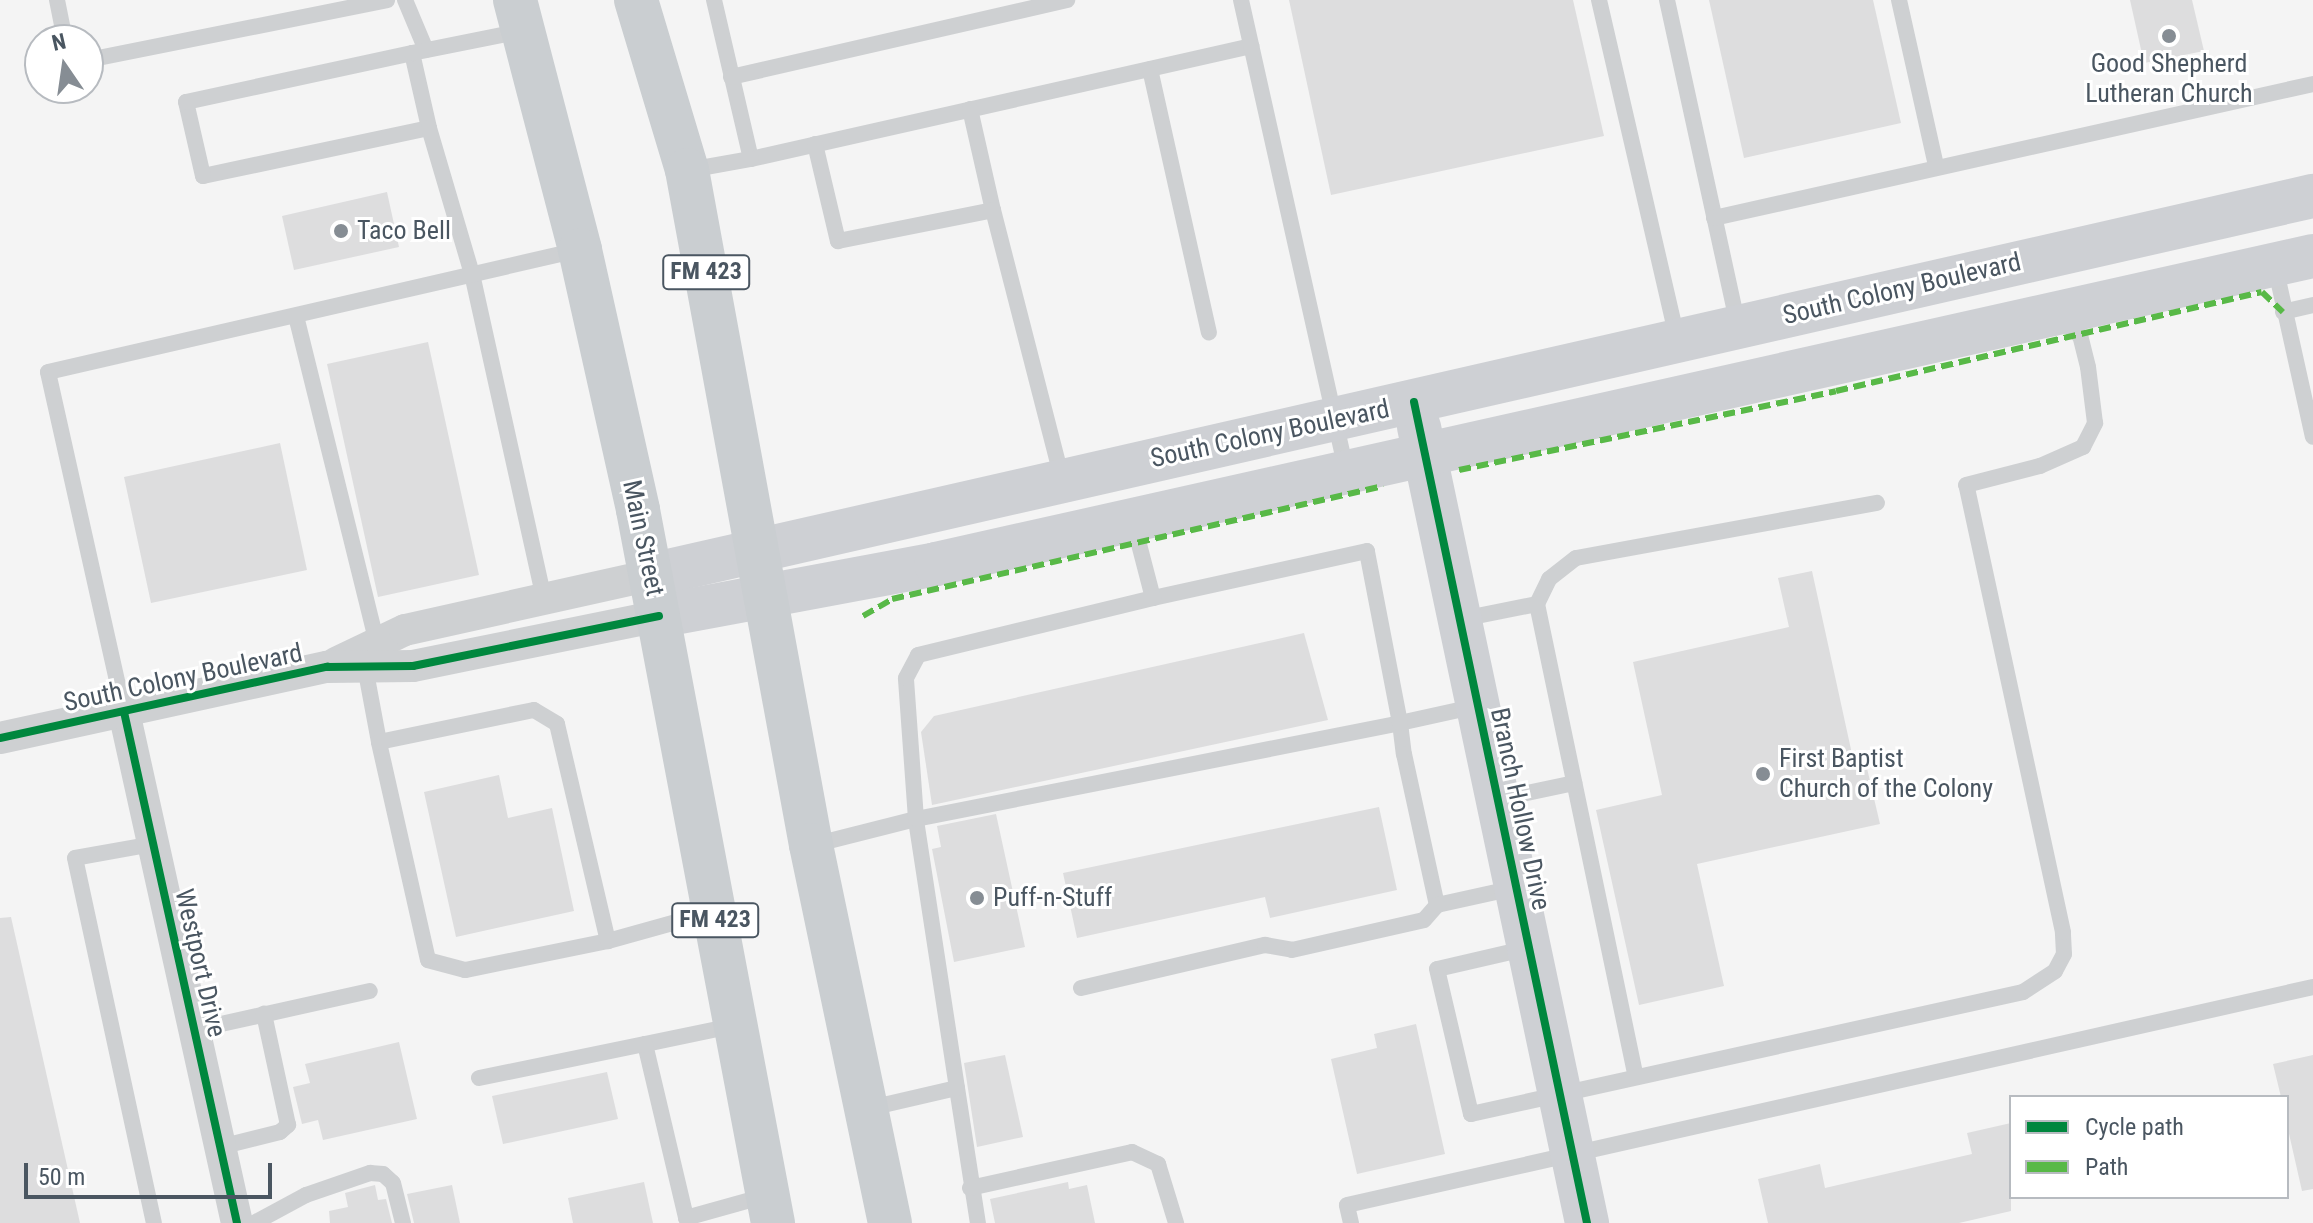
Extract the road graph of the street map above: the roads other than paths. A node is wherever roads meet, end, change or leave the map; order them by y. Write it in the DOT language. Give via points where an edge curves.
graph roads {
  1 [pos="57,0"];
  2 [pos="387,0"];
  3 [pos="405,0"];
  4 [pos="636,0"];
  5 [pos="714,0"];
  6 [pos="1067,0"];
  7 [pos="1241,0"];
  8 [pos="1599,0"];
  9 [pos="1667,0"];
  10 [pos="1899,0"];
  11 [pos="519,15"];
  12 [pos="62,24"];
  13 [pos="1251,46"];
  14 [pos="419,52"];
  15 [pos="104,57"];
  16 [pos="1150,69"];
  17 [pos="731,77"];
  18 [pos="2313,84"];
  19 [pos="970,109"];
  20 [pos="429,128"];
  21 [pos="815,144"];
  22 [pos="751,159"];
  23 [pos="1936,165"];
  24 [pos="687,170"];
  25 [pos="2313,196"];
  26 [pos="2260,207"];
  27 [pos="993,210"];
  28 [pos="1714,218"];
  29 [pos="580,250"];
  30 [pos="2040,257"];
  31 [pos="2294,260"];
  32 [pos="472,274"];
  33 [pos="2313,305"];
  34 [pos="2283,312"];
  35 [pos="2055,313"];
  36 [pos="296,316"];
  37 [pos="1738,327"];
  38 [pos="1209,332"];
  39 [pos="1677,341"];
  40 [pos="1414,402"];
  41 [pos="1334,420"];
  42 [pos="2313,437"];
  43 [pos="1426,456"];
  44 [pos="1347,473"];
  45 [pos="1062,478"];
  46 [pos="1877,503"];
  47 [pos="1133,520"];
  48 [pos="757,549"];
  49 [pos="655,596"];
  50 [pos="765,596"];
  51 [pos="1153,598"];
  52 [pos="544,599"];
  53 [pos="1537,604"];
  54 [pos="1460,619"];
  55 [pos="371,655"];
  56 [pos="1478,705"];
  57 [pos="124,712"];
  58 [pos="1400,723"];
  59 [pos="0,738"];
  60 [pos="379,742"];
  61 [pos="1574,783"];
  62 [pos="1498,799"];
  63 [pos="916,819"];
  64 [pos="153,844"];
  65 [pos="811,845"];
  66 [pos="1516,887"];
  67 [pos="1437,905"];
  68 [pos="714,912"];
  69 [pos="608,941"];
  70 [pos="1528,948"];
  71 [pos="2313,987"];
  72 [pos="1081,988"];
  73 [pos="370,991"];
  74 [pos="264,1014"];
  75 [pos="734,1025"];
  76 [pos="194,1030"];
  77 [pos="645,1044"];
  78 [pos="1636,1076"];
  79 [pos="479,1078"];
  80 [pos="957,1088"];
  81 [pos="1559,1094"];
  82 [pos="865,1109"];
  83 [pos="220,1147"];
  84 [pos="1572,1156"];
  85 [pos="970,1188"];
  86 [pos="770,1209"];
  87 [pos="687,1220"];
  88 [pos="154,1223"];
  89 [pos="237,1223"];
  90 [pos="254,1223"];
  91 [pos="403,1223"];
  92 [pos="890,1223"];
  93 [pos="978,1223"];
  94 [pos="1176,1223"];
  95 [pos="1351,1223"];
  96 [pos="1587,1223"];
  1 -- 12 [label="lane"];
  2 -- 15 [label="lane"];
  3 -- 14 [label="lane"];
  4 -- 24 [label="main road, FM 423"];
  5 -- 17 [label="lane"];
  6 -- 17 [label="lane"];
  7 -- 13 [label="lane"];
  8 -- 39 [label="lane"];
  9 -- 28 [label="lane"];
  10 -- 23 [label="lane"];
  11 -- 14 [label="lane"];
  11 -- 29 [label="main road, Main Street / FM 423"];
  13 -- 16 [label="lane"];
  13 -- 41 [label="lane"];
  14 -- 20 [label="lane"];
  14 -- 20 [label="lane" via="186,102 203,176"];
  16 -- 19 [label="lane"];
  16 -- 38 [label="lane"];
  17 -- 22 [label="lane"];
  18 -- 23 [label="lane"];
  19 -- 21 [label="lane"];
  19 -- 27 [label="lane"];
  20 -- 32 [label="lane"];
  21 -- 22 [label="lane"];
  21 -- 27 [label="lane" via="838,241"];
  22 -- 24 [label="lane"];
  23 -- 28 [label="lane"];
  24 -- 48 [label="main road, FM 423"];
  25 -- 26 [label="main road, South Colony Boulevard"];
  26 -- 30 [label="main road, South Colony Boulevard"];
  26 -- 31 [label="main road"];
  27 -- 45 [label="lane"];
  28 -- 37 [label="lane"];
  29 -- 32 [label="lane"];
  29 -- 49 [label="main road, Main Street / FM 423"];
  30 -- 35 [label="main road"];
  30 -- 37 [label="main road, South Colony Boulevard"];
  31 -- 34 [label="lane"];
  31 -- 35 [label="main road, South Colony Boulevard"];
  32 -- 36 [label="lane"];
  32 -- 52 [label="lane"];
  33 -- 34 [label="lane"];
  34 -- 42 [label="lane"];
  35 -- 43 [label="main road, South Colony Boulevard"];
  35 -- 78 [label="lane" via="2080,336 2088,367 2095,423 2083,447 2040,466 1966,485 2063,932 2064,954 2055,971 2023,992"];
  36 -- 55 [label="lane"];
  36 -- 57 [label="lane" via="48,372"];
  37 -- 39 [label="main road, South Colony Boulevard"];
  39 -- 40 [label="main road, South Colony Boulevard"];
  40 -- 41 [label="main road, South Colony Boulevard"];
  40 -- 43 [label="main road, Branch Hollow Drive"];
  41 -- 44 [label="lane"];
  41 -- 45 [label="main road, South Colony Boulevard"];
  43 -- 44 [label="main road, South Colony Boulevard"];
  43 -- 54 [label="main road, Branch Hollow Drive"];
  44 -- 47 [label="main road, South Colony Boulevard"];
  45 -- 48 [label="main road, South Colony Boulevard"];
  46 -- 53 [label="lane" via="1576,558 1549,579"];
  47 -- 50 [label="main road, South Colony Boulevard"];
  47 -- 51 [label="lane"];
  48 -- 49 [label="main road, South Colony Boulevard"];
  48 -- 50 [label="main road, FM 423"];
  49 -- 50 [label="main road, South Colony Boulevard"];
  49 -- 52 [label="street, South Colony Boulevard"];
  49 -- 55 [label="street, South Colony Boulevard" via="413,666"];
  49 -- 68 [label="main road, Main Street / FM 423"];
  50 -- 65 [label="main road, FM 423"];
  51 -- 58 [label="lane" via="1367,551"];
  51 -- 63 [label="lane" via="918,655 906,678"];
  52 -- 55 [label="street, South Colony Boulevard" via="405,630"];
  53 -- 54 [label="lane"];
  53 -- 61 [label="lane"];
  54 -- 56 [label="main road, Branch Hollow Drive"];
  55 -- 57 [label="street, South Colony Boulevard"];
  55 -- 60 [label="lane"];
  56 -- 58 [label="lane"];
  56 -- 62 [label="main road, Branch Hollow Drive"];
  57 -- 59 [label="street, South Colony Boulevard"];
  57 -- 64 [label="street, Westport Drive"];
  58 -- 63 [label="lane"];
  58 -- 67 [label="lane"];
  60 -- 69 [label="lane" via="428,960 465,970"];
  60 -- 69 [label="lane" via="534,710 557,724"];
  61 -- 62 [label="lane"];
  61 -- 78 [label="lane"];
  62 -- 66 [label="main road, Branch Hollow Drive"];
  63 -- 65 [label="lane"];
  63 -- 80 [label="lane"];
  64 -- 76 [label="street, Westport Drive"];
  64 -- 88 [label="lane" via="75,858"];
  65 -- 82 [label="main road, FM 423"];
  66 -- 67 [label="lane"];
  66 -- 70 [label="main road, Branch Hollow Drive"];
  67 -- 72 [label="lane" via="1424,920 1292,950 1265,945"];
  68 -- 69 [label="lane"];
  68 -- 75 [label="main road, Main Street / FM 423"];
  70 -- 81 [label="main road, Branch Hollow Drive"];
  70 -- 81 [label="lane" via="1437,969 1471,1114"];
  71 -- 84 [label="lane"];
  73 -- 74 [label="lane"];
  74 -- 76 [label="lane"];
  74 -- 83 [label="lane" via="288,1125 280,1132"];
  75 -- 77 [label="lane"];
  75 -- 86 [label="main road, Main Street / FM 423"];
  76 -- 83 [label="street, Westport Drive"];
  77 -- 79 [label="lane"];
  77 -- 87 [label="lane"];
  78 -- 81 [label="lane"];
  80 -- 82 [label="lane"];
  80 -- 85 [label="lane"];
  81 -- 84 [label="main road, Branch Hollow Drive"];
  82 -- 92 [label="main road, FM 423"];
  83 -- 89 [label="street, Westport Drive"];
  84 -- 95 [label="lane" via="1347,1205"];
  84 -- 96 [label="main road, Branch Hollow Drive"];
  85 -- 93 [label="lane"];
  85 -- 94 [label="lane" via="1132,1152 1158,1164"];
  86 -- 87 [label="lane"];
  90 -- 91 [label="lane" via="306,1195 370,1173 393,1183"];
}
